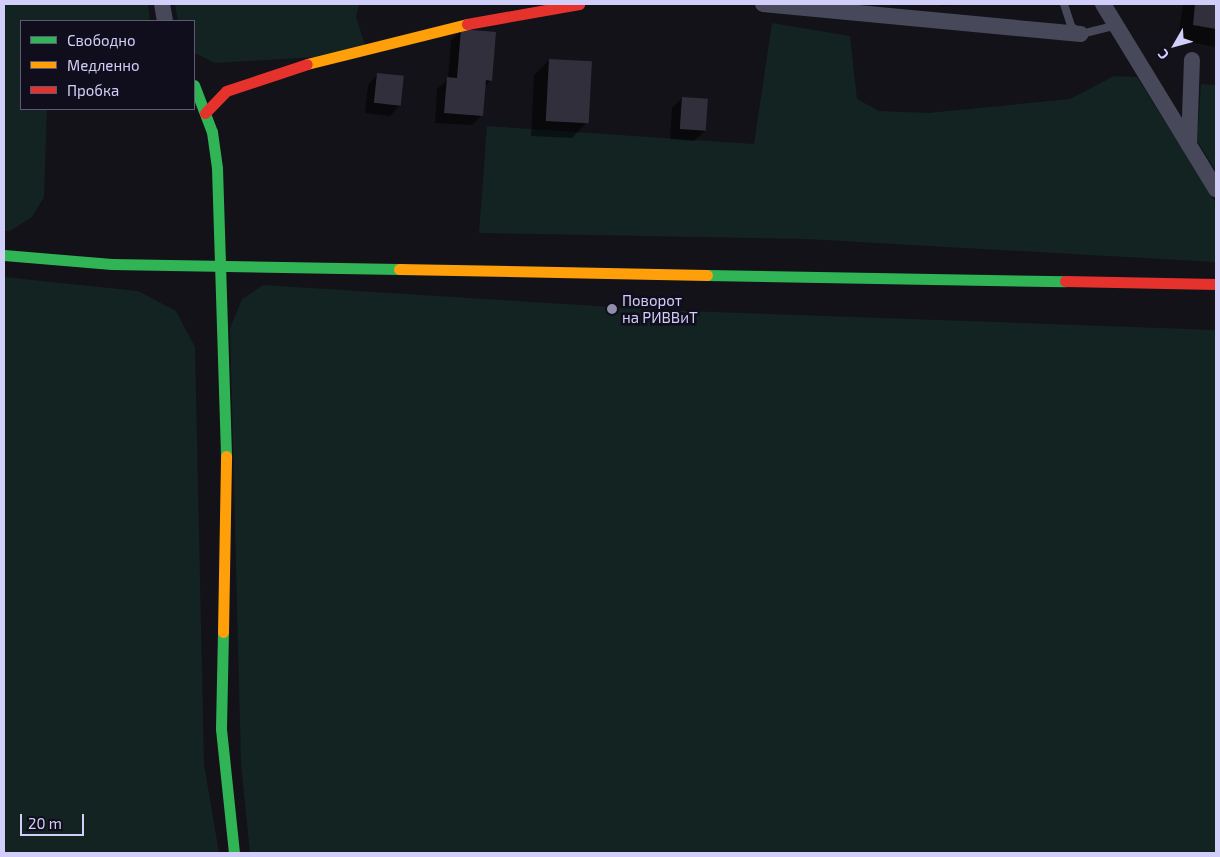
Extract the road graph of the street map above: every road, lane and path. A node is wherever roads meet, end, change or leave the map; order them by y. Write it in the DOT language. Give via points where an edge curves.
graph roads {
  1 [pos="162,4"];
  2 [pos="579,4"];
  3 [pos="763,4"];
  4 [pos="1064,4"];
  5 [pos="1103,4"];
  6 [pos="165,20"];
  7 [pos="1116,25"];
  8 [pos="1081,34"];
  9 [pos="1192,60"];
  10 [pos="195,87"];
  11 [pos="206,114"];
  12 [pos="1189,145"];
  13 [pos="1216,189"];
  14 [pos="4,255"];
  15 [pos="218,266"];
  16 [pos="1216,284"];
  17 [pos="234,853"];
  1 -- 6 [label="street"];
  2 -- 11 [label="street" via="420,33 270,74 226,91"];
  3 -- 8 [label="street"];
  4 -- 8 [label="lane" via="1071,26"];
  5 -- 7 [label="street"];
  7 -- 8 [label="lane"];
  7 -- 12 [label="street"];
  9 -- 12 [label="street"];
  10 -- 11 [label="street"];
  11 -- 15 [label="street" via="218,168"];
  12 -- 13 [label="street"];
  14 -- 15 [label="street"];
  15 -- 16 [label="street"];
  15 -- 17 [label="street" via="227,389 220,729"];
}
